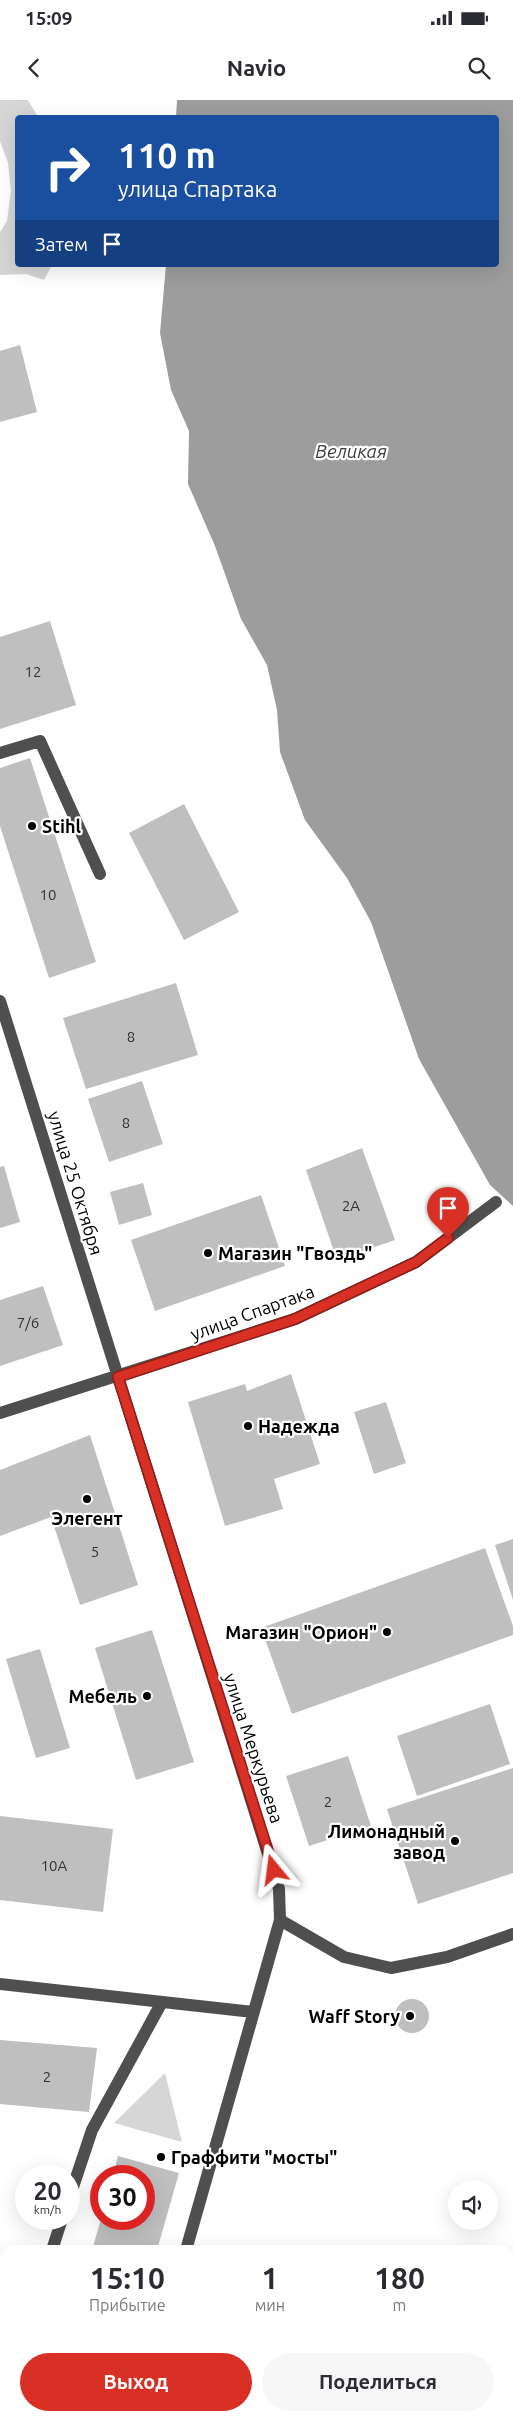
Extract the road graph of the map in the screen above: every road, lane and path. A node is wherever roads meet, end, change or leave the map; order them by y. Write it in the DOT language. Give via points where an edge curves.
graph roads {
  1 [pos="0,753"];
  2 [pos="100,874"];
  3 [pos="0,1000"];
  4 [pos="496,1202"];
  5 [pos="118,1377"];
  6 [pos="0,1413"];
  7 [pos="280,1920"];
  8 [pos="513,1934"];
  9 [pos="0,1984"];
  10 [pos="162,2002"];
  11 [pos="254,2012"];
  12 [pos="80,2166"];
  13 [pos="58,2230"];
  14 [pos="54,2245"];
  15 [pos="187,2245"];
  1 -- 2 [label="street" via="40,741"];
  3 -- 5 [label="street, улица 25 Октября"];
  4 -- 5 [label="street, улица Спартака" via="416,1262 304,1315"];
  5 -- 6 [label="street, улица Спартака"];
  5 -- 7 [label="street, улица Меркурьева" via="268,1850 279,1889"];
  7 -- 8 [label="street" via="344,1957 392,1968 447,1957"];
  7 -- 11 [label="street, улица Меркурьева"];
  9 -- 10 [label="street"];
  10 -- 11 [label="street"];
  10 -- 12 [label="street" via="92,2130"];
  11 -- 15 [label="street, улица Меркурьева"];
  13 -- 14 [label="street"];
}
